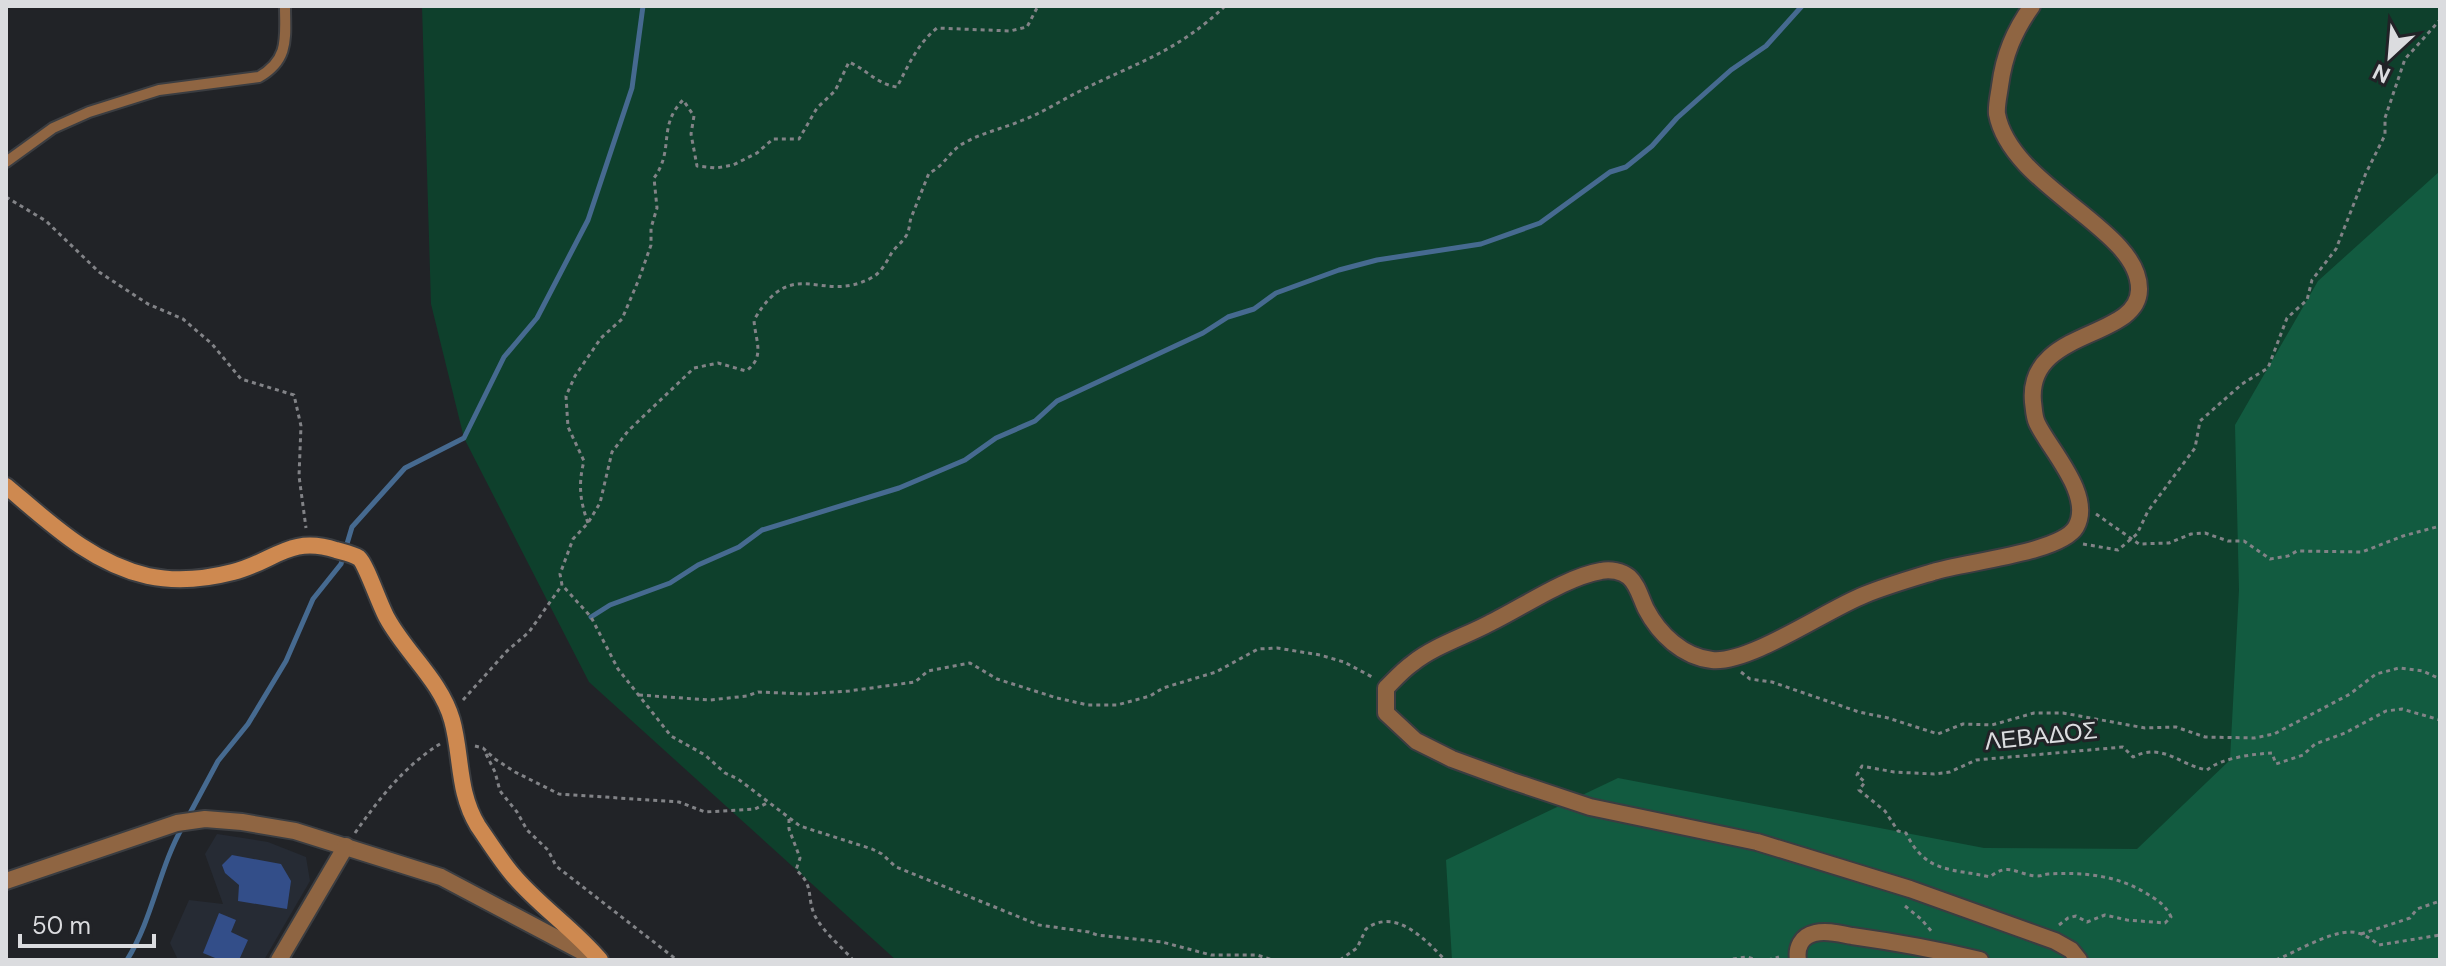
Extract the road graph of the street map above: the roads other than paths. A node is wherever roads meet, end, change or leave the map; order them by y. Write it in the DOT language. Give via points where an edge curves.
graph roads {
  1 [pos="285,6"];
  2 [pos="2032,6"];
  3 [pos="6,162"];
  4 [pos="6,486"];
  5 [pos="346,846"];
  6 [pos="6,881"];
  7 [pos="279,960"];
  8 [pos="600,960"];
  9 [pos="1798,960"];
  10 [pos="1980,960"];
  11 [pos="2079,960"];
  1 -- 3 [label="lane" via="283,53 273,69 259,77 159,90 89,112 53,128"];
  2 -- 11 [label="street" via="2015,30 2002,73 1997,113 2001,125 2011,150 2128,257 2140,287 2136,303 2121,320 2052,354 2038,373 2032,395 2035,421 2063,461 2078,500 2075,531 2040,548 1937,570 1862,596 1740,657 1713,660 1668,640 1629,578 1601,571 1548,591 1415,661 1386,688 1386,713 1416,741 1452,759 1590,807 1757,842 1894,884 2055,941"];
  4 -- 8 [label="street" via="100,560 149,576 190,580 235,572 309,544 358,558 392,628 437,687 449,713 460,778 476,823 514,876"];
  5 -- 6 [label="street" via="295,831 205,819 177,823"];
  5 -- 7 [label="street"];
  5 -- 8 [label="street" via="441,877"];
  9 -- 10 [label="street" via="1797,948 1813,933"];
}
